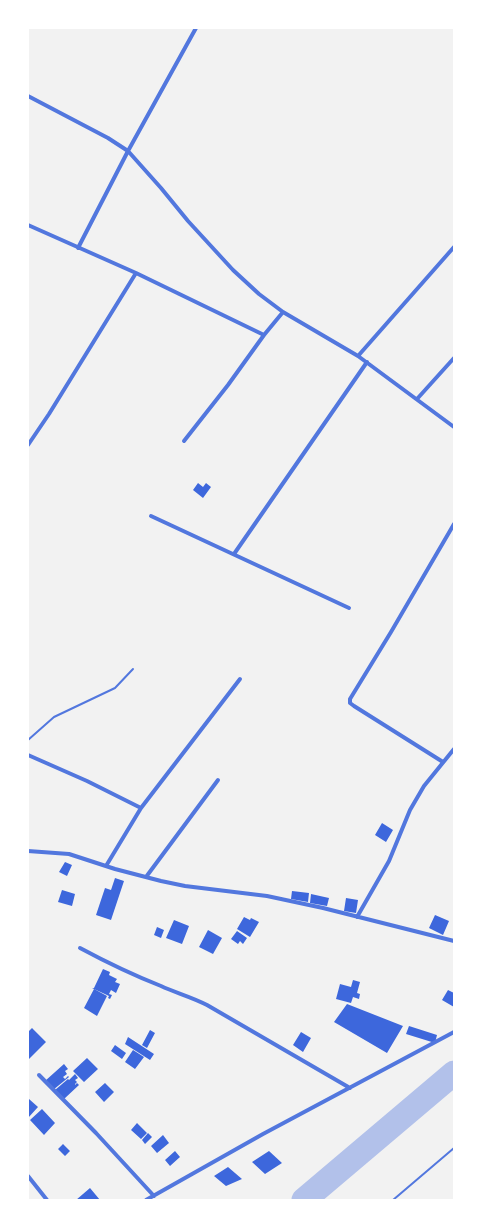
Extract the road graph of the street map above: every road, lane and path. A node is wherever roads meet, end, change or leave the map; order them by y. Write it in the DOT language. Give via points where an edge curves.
graph roads {
  1 [pos="196,28"];
  2 [pos="28,96"];
  3 [pos="128,151"];
  4 [pos="28,226"];
  5 [pos="454,247"];
  6 [pos="78,248"];
  7 [pos="136,273"];
  8 [pos="283,312"];
  9 [pos="264,335"];
  10 [pos="358,356"];
  11 [pos="454,358"];
  12 [pos="367,362"];
  13 [pos="417,399"];
  14 [pos="454,426"];
  15 [pos="184,441"];
  16 [pos="28,445"];
  17 [pos="151,516"];
  18 [pos="454,524"];
  19 [pos="234,554"];
  20 [pos="348,608"];
  21 [pos="133,669"];
  22 [pos="240,679"];
  23 [pos="28,740"];
  24 [pos="454,749"];
  25 [pos="28,755"];
  26 [pos="443,762"];
  27 [pos="218,780"];
  28 [pos="140,808"];
  29 [pos="28,851"];
  30 [pos="106,866"];
  31 [pos="146,877"];
  32 [pos="357,917"];
  33 [pos="454,941"];
  34 [pos="80,948"];
  35 [pos="454,1032"];
  36 [pos="39,1075"];
  37 [pos="350,1088"];
  38 [pos="454,1148"];
  39 [pos="28,1176"];
  40 [pos="154,1196"];
  41 [pos="47,1200"];
  42 [pos="146,1200"];
  43 [pos="393,1200"];
  1 -- 3 [label="street"];
  2 -- 3 [label="street"];
  3 -- 6 [label="street"];
  3 -- 8 [label="street" via="233,270"];
  4 -- 6 [label="street"];
  5 -- 10 [label="street"];
  6 -- 7 [label="street"];
  7 -- 9 [label="street"];
  7 -- 16 [label="street"];
  8 -- 9 [label="street"];
  8 -- 10 [label="street"];
  9 -- 15 [label="street"];
  10 -- 12 [label="street"];
  11 -- 13 [label="street"];
  12 -- 13 [label="street"];
  12 -- 19 [label="street"];
  13 -- 14 [label="street"];
  17 -- 19 [label="street"];
  18 -- 26 [label="street" via="350,698 350,703 354,706"];
  19 -- 20 [label="street"];
  21 -- 23 [label="lane" via="115,688 54,717"];
  22 -- 28 [label="street"];
  24 -- 26 [label="street"];
  25 -- 28 [label="street"];
  26 -- 32 [label="street" via="424,786 410,810 389,860"];
  27 -- 31 [label="street"];
  28 -- 30 [label="street"];
  29 -- 30 [label="street" via="69,854"];
  30 -- 31 [label="street"];
  31 -- 32 [label="street" via="185,886 267,896"];
  32 -- 33 [label="street"];
  34 -- 37 [label="street" via="141,978 202,1002"];
  35 -- 37 [label="street"];
  36 -- 40 [label="street"];
  37 -- 40 [label="street"];
  38 -- 43 [label="lane"];
  39 -- 41 [label="street"];
  40 -- 42 [label="street"];
}
